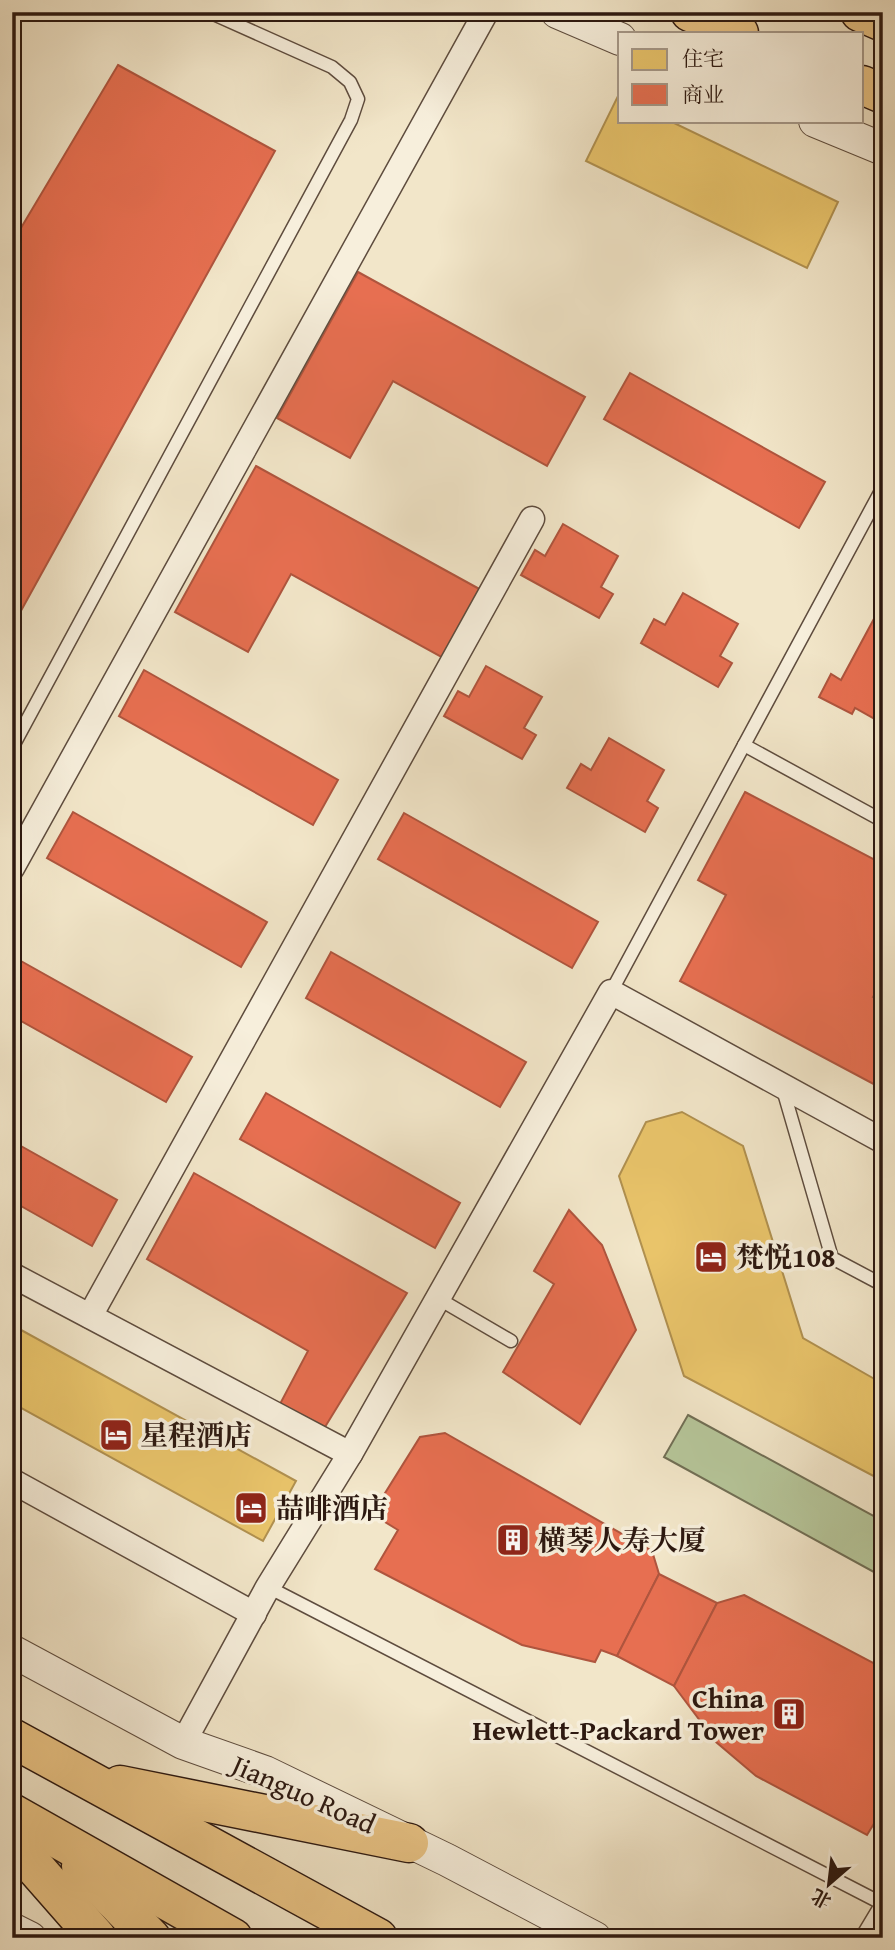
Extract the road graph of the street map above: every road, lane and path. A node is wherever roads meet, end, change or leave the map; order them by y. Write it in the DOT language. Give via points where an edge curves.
graph roads {
  1 [pos="209,12"];
  2 [pos="486,12"];
  3 [pos="557,12"];
  4 [pos="690,12"];
  5 [pos="860,12"];
  6 [pos="883,22"];
  7 [pos="737,32"];
  8 [pos="618,38"];
  9 [pos="817,122"];
  10 [pos="883,149"];
  11 [pos="883,487"];
  12 [pos="532,519"];
  13 [pos="744,745"];
  14 [pos="12,748"];
  15 [pos="883,821"];
  16 [pos="12,869"];
  17 [pos="611,992"];
  18 [pos="782,1086"];
  19 [pos="883,1141"];
  20 [pos="12,1275"];
  21 [pos="883,1285"];
  22 [pos="439,1299"];
  23 [pos="90,1316"];
  24 [pos="511,1341"];
  25 [pos="351,1454"];
  26 [pos="12,1480"];
  27 [pos="268,1587"];
  28 [pos="254,1614"];
  29 [pos="12,1651"];
  30 [pos="12,1738"];
  31 [pos="184,1743"];
  32 [pos="84,1777"];
  33 [pos="12,1813"];
  34 [pos="30,1836"];
  35 [pos="409,1843"];
  36 [pos="882,1904"];
  37 [pos="12,1928"];
  38 [pos="30,1938"];
  39 [pos="97,1938"];
  40 [pos="151,1938"];
  41 [pos="233,1938"];
  42 [pos="378,1938"];
  43 [pos="595,1938"];
  44 [pos="861,1938"];
  1 -- 14 [label="lane" via="332,67 350,82 358,99 351,120"];
  2 -- 16 [label="street"];
  3 -- 8 [label="street"];
  4 -- 7 [label="highway"];
  5 -- 6 [label="highway"];
  9 -- 10 [label="street"];
  11 -- 13 [label="lane"];
  12 -- 23 [label="street"];
  13 -- 15 [label="lane"];
  13 -- 17 [label="lane"];
  17 -- 18 [label="street"];
  17 -- 22 [label="street"];
  18 -- 19 [label="street"];
  18 -- 21 [label="lane" via="832,1258"];
  20 -- 23 [label="street"];
  22 -- 24 [label="lane"];
  22 -- 25 [label="street"];
  23 -- 25 [label="street"];
  25 -- 27 [label="street"];
  26 -- 28 [label="street"];
  27 -- 28 [label="street"];
  27 -- 36 [label="lane"];
  28 -- 31 [label="street"];
  29 -- 31 [label="street, Jianguo Road"];
  30 -- 32 [label="highway"];
  31 -- 35 [label="street, Jianguo Road" via="265,1772"];
  32 -- 35 [label="highway"];
  32 -- 42 [label="highway"];
  33 -- 34 [label="highway"];
  34 -- 39 [label="highway"];
  34 -- 40 [label="highway"];
  34 -- 41 [label="highway"];
  35 -- 43 [label="street, Jianguo Road"];
  36 -- 44 [label="lane"];
  37 -- 38 [label="street"];
}
